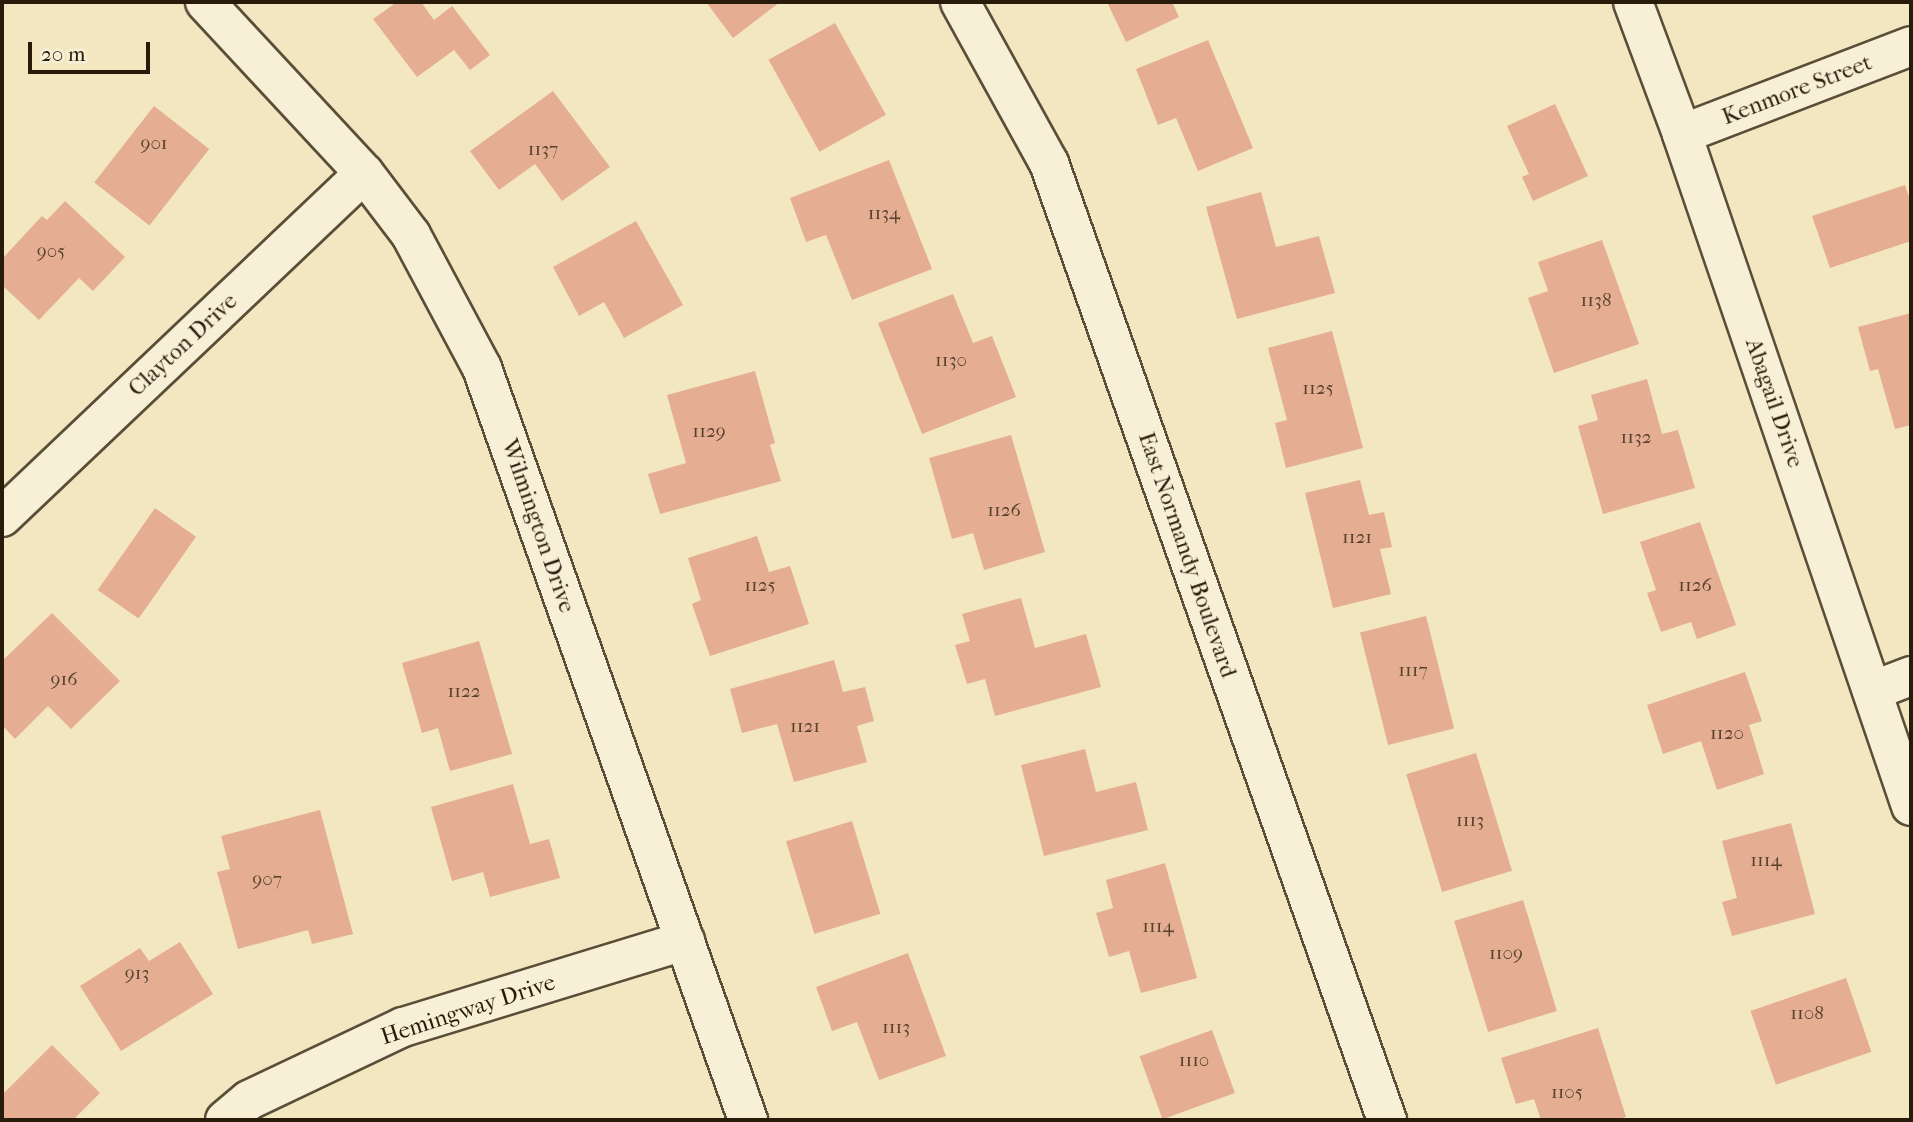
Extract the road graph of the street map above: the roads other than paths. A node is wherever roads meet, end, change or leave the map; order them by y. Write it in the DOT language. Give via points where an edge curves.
graph roads {
  1 [pos="205,2"];
  2 [pos="960,2"];
  3 [pos="1633,2"];
  4 [pos="1911,46"];
  5 [pos="1682,134"];
  6 [pos="365,173"];
  7 [pos="2,517"];
  8 [pos="1911,676"];
  9 [pos="1872,691"];
  10 [pos="1911,806"];
  11 [pos="685,941"];
  12 [pos="225,1120"];
  13 [pos="748,1120"];
  14 [pos="1387,1120"];
  1 -- 6 [label="street, Wilmington Drive"];
  2 -- 14 [label="street, East Normandy Boulevard" via="1049,163"];
  3 -- 5 [label="street, Abagail Drive"];
  4 -- 5 [label="street, Kenmore Street"];
  5 -- 9 [label="street, Abagail Drive"];
  6 -- 7 [label="street, Clayton Drive"];
  6 -- 11 [label="street, Wilmington Drive" via="411,235 482,368"];
  8 -- 9 [label="street"];
  9 -- 10 [label="street, Abagail Drive"];
  11 -- 12 [label="street, Hemingway Drive" via="403,1027 249,1100"];
  11 -- 13 [label="street, Wilmington Drive"];
}
